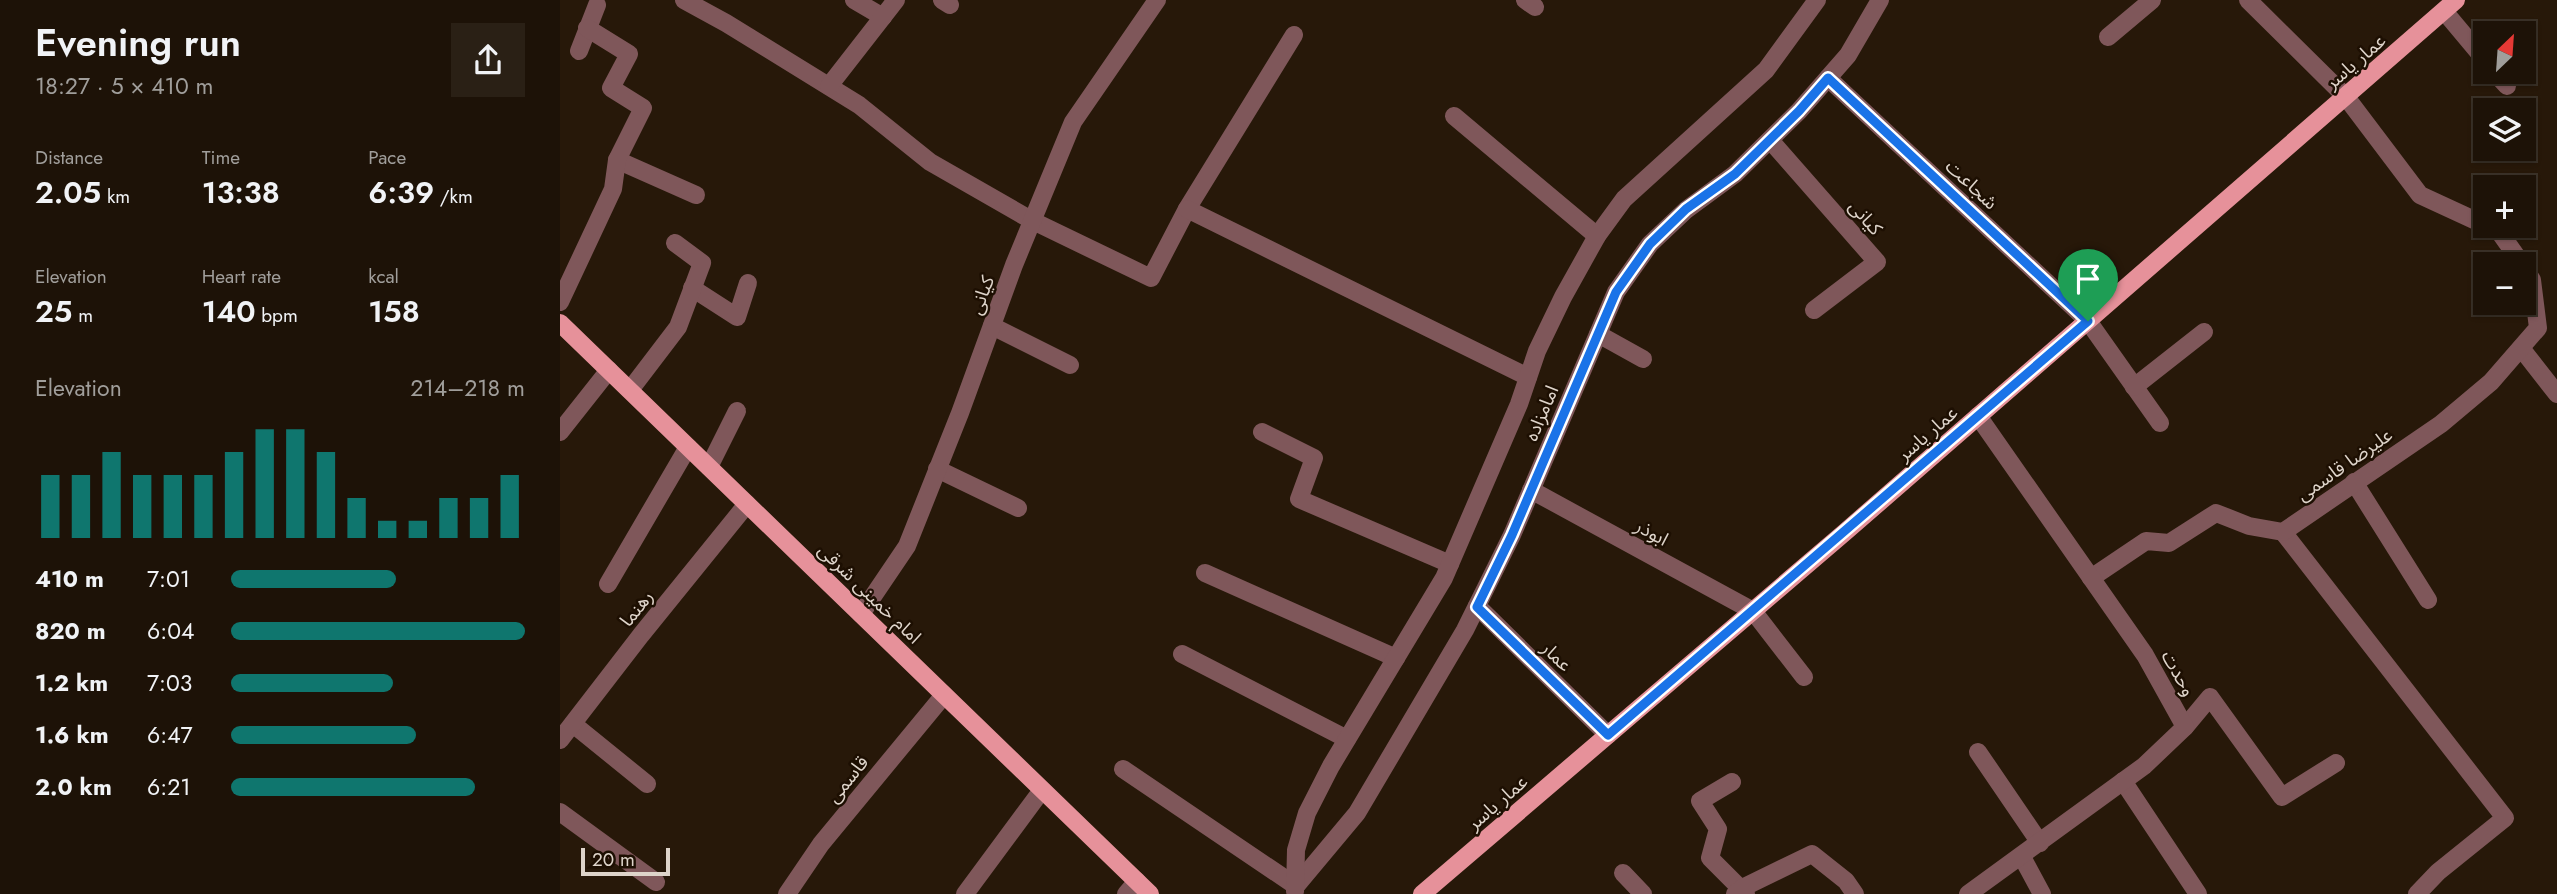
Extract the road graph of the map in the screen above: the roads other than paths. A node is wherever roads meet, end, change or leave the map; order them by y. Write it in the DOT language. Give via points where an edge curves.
graph roads {
  1 [pos="684,0"];
  2 [pos="854,0"];
  3 [pos="896,0"];
  4 [pos="1157,0"];
  5 [pos="1817,0"];
  6 [pos="1880,0"];
  7 [pos="2151,0"];
  8 [pos="2258,3"];
  9 [pos="597,5"];
  10 [pos="2450,6"];
  11 [pos="883,17"];
  12 [pos="587,28"];
  13 [pos="1294,35"];
  14 [pos="2108,37"];
  15 [pos="2473,42"];
  16 [pos="579,51"];
  17 [pos="1828,78"];
  18 [pos="829,86"];
  19 [pos="2346,96"];
  20 [pos="1454,116"];
  21 [pos="1770,140"];
  22 [pos="617,160"];
  23 [pos="695,195"];
  24 [pos="1187,209"];
  25 [pos="2473,219"];
  26 [pos="1032,221"];
  27 [pos="1597,236"];
  28 [pos="675,243"];
  29 [pos="748,283"];
  30 [pos="692,288"];
  31 [pos="560,302"];
  32 [pos="1814,310"];
  33 [pos="2536,312"];
  34 [pos="2088,321"];
  35 [pos="560,323"];
  36 [pos="992,326"];
  37 [pos="2204,332"];
  38 [pos="1598,334"];
  39 [pos="2521,348"];
  40 [pos="1643,359"];
  41 [pos="1070,365"];
  42 [pos="609,370"];
  43 [pos="1528,377"];
  44 [pos="2134,387"];
  45 [pos="630,390"];
  46 [pos="2557,394"];
  47 [pos="737,411"];
  48 [pos="1978,416"];
  49 [pos="2160,423"];
  50 [pos="560,432"];
  51 [pos="1262,432"];
  52 [pos="688,447"];
  53 [pos="709,467"];
  54 [pos="937,469"];
  55 [pos="2354,482"];
  56 [pos="1531,490"];
  57 [pos="747,504"];
  58 [pos="1018,508"];
  59 [pos="2283,532"];
  60 [pos="1450,564"];
  61 [pos="1205,573"];
  62 [pos="2091,578"];
  63 [pos="608,584"];
  64 [pos="2428,600"];
  65 [pos="1477,607"];
  66 [pos="1753,611"];
  67 [pos="861,614"];
  68 [pos="1182,654"];
  69 [pos="1396,658"];
  70 [pos="1804,677"];
  71 [pos="944,695"];
  72 [pos="573,724"];
  73 [pos="2185,727"];
  74 [pos="1608,735"];
  75 [pos="1347,739"];
  76 [pos="560,740"];
  77 [pos="1978,752"];
  78 [pos="2336,763"];
  79 [pos="1123,769"];
  80 [pos="2123,781"];
  81 [pos="1732,782"];
  82 [pos="647,784"];
  83 [pos="1042,789"];
  84 [pos="560,812"];
  85 [pos="2040,843"];
  86 [pos="2022,857"];
  87 [pos="1623,873"];
  88 [pos="656,882"];
  89 [pos="1138,890"];
  90 [pos="1295,890"];
  91 [pos="1741,892"];
  92 [pos="788,894"];
  93 [pos="965,894"];
  94 [pos="1422,894"];
  95 [pos="1643,894"];
  96 [pos="1855,894"];
  97 [pos="1968,894"];
  98 [pos="2042,894"];
  99 [pos="2198,894"];
  100 [pos="2417,894"];
  1 -- 18 [label="street"];
  2 -- 11 [label="street"];
  3 -- 11 [label="street"];
  4 -- 26 [label="street, کیانی" via="1073,122"];
  5 -- 27 [label="street, امامزاده" via="1766,70 1634,189"];
  6 -- 17 [label="street, امامزاده" via="1848,55"];
  7 -- 14 [label="street"];
  8 -- 19 [label="street, علیرضا قاسمی"];
  9 -- 12 [label="street"];
  10 -- 15 [label="street"];
  10 -- 19 [label="main road, عمار یاسر"];
  11 -- 18 [label="street"];
  12 -- 16 [label="street"];
  12 -- 22 [label="street" via="629,54 611,88 643,108"];
  13 -- 24 [label="street"];
  17 -- 21 [label="street, امامزاده"];
  17 -- 34 [label="street, شجاعت"];
  18 -- 26 [label="street" via="930,162"];
  19 -- 25 [label="street, علیرضا قاسمی" via="2420,195"];
  19 -- 34 [label="main road, عمار یاسر"];
  20 -- 27 [label="street"];
  21 -- 32 [label="street, کیانی" via="1877,262"];
  21 -- 38 [label="street, امامزاده" via="1650,244 1616,292"];
  22 -- 23 [label="street"];
  22 -- 31 [label="street" via="613,189"];
  24 -- 26 [label="street" via="1151,278"];
  24 -- 43 [label="street"];
  26 -- 36 [label="street, کیانی"];
  27 -- 43 [label="street, امامزاده"];
  28 -- 30 [label="street" via="702,263"];
  29 -- 30 [label="street" via="737,317"];
  30 -- 45 [label="street" via="678,327"];
  33 -- 39 [label="street, علیرضا قاسمی" via="2538,328"];
  34 -- 44 [label="street, شجاعت"];
  34 -- 48 [label="main road, عمار یاسر"];
  35 -- 42 [label="main road, امام خمینی شرقی"];
  36 -- 41 [label="street"];
  36 -- 54 [label="street, کیانی"];
  37 -- 44 [label="street"];
  38 -- 40 [label="street"];
  38 -- 56 [label="street, امامزاده"];
  39 -- 46 [label="street"];
  39 -- 55 [label="street, علیرضا قاسمی" via="2491,382 2441,424"];
  42 -- 45 [label="main road, امام خمینی شرقی"];
  42 -- 50 [label="street"];
  43 -- 60 [label="street, امامزاده"];
  44 -- 49 [label="street, شجاعت"];
  45 -- 52 [label="main road, امام خمینی شرقی"];
  47 -- 53 [label="street"];
  48 -- 62 [label="street, وحدت"];
  48 -- 66 [label="main road, عمار یاسر"];
  51 -- 60 [label="street" via="1314,458 1299,499"];
  52 -- 53 [label="main road, امام خمینی شرقی"];
  52 -- 63 [label="street"];
  53 -- 57 [label="main road, امام خمینی شرقی"];
  54 -- 58 [label="street"];
  54 -- 67 [label="street, کیانی" via="907,546"];
  55 -- 59 [label="street, علیرضا قاسمی"];
  55 -- 64 [label="street"];
  56 -- 65 [label="street, امامزاده"];
  56 -- 66 [label="street, ابوذر"];
  57 -- 67 [label="main road, امام خمینی شرقی"];
  57 -- 72 [label="street, رهنما"];
  59 -- 62 [label="street" via="2249,526 2216,513 2169,543 2146,541"];
  59 -- 100 [label="street" via="2505,818"];
  60 -- 69 [label="street, امامزاده"];
  61 -- 69 [label="street"];
  62 -- 73 [label="street, وحدت" via="2145,655"];
  65 -- 74 [label="street, عمار"];
  65 -- 90 [label="street, امامزاده" via="1357,813"];
  66 -- 70 [label="street"];
  66 -- 74 [label="main road, عمار یاسر"];
  67 -- 71 [label="main road, امام خمینی شرقی"];
  68 -- 75 [label="street"];
  69 -- 75 [label="street, امامزاده"];
  71 -- 83 [label="main road, امام خمینی شرقی"];
  71 -- 92 [label="street, قاسمی" via="821,844"];
  72 -- 76 [label="street, رهنما"];
  72 -- 82 [label="street"];
  73 -- 78 [label="street" via="2210,697 2282,797"];
  73 -- 80 [label="street, وحدت"];
  74 -- 94 [label="main road, عمار یاسر"];
  75 -- 90 [label="street, امامزاده" via="1307,813 1296,850"];
  77 -- 85 [label="street"];
  79 -- 90 [label="street"];
  80 -- 85 [label="street, وحدت"];
  80 -- 99 [label="street"];
  81 -- 91 [label="street" via="1700,801 1718,829 1710,858"];
  83 -- 89 [label="main road, امام خمینی شرقی"];
  83 -- 93 [label="street"];
  84 -- 88 [label="street"];
  85 -- 86 [label="street, وحدت"];
  86 -- 97 [label="street, وحدت"];
  86 -- 98 [label="street"];
  87 -- 95 [label="street"];
  91 -- 96 [label="street" via="1812,854"];
}
